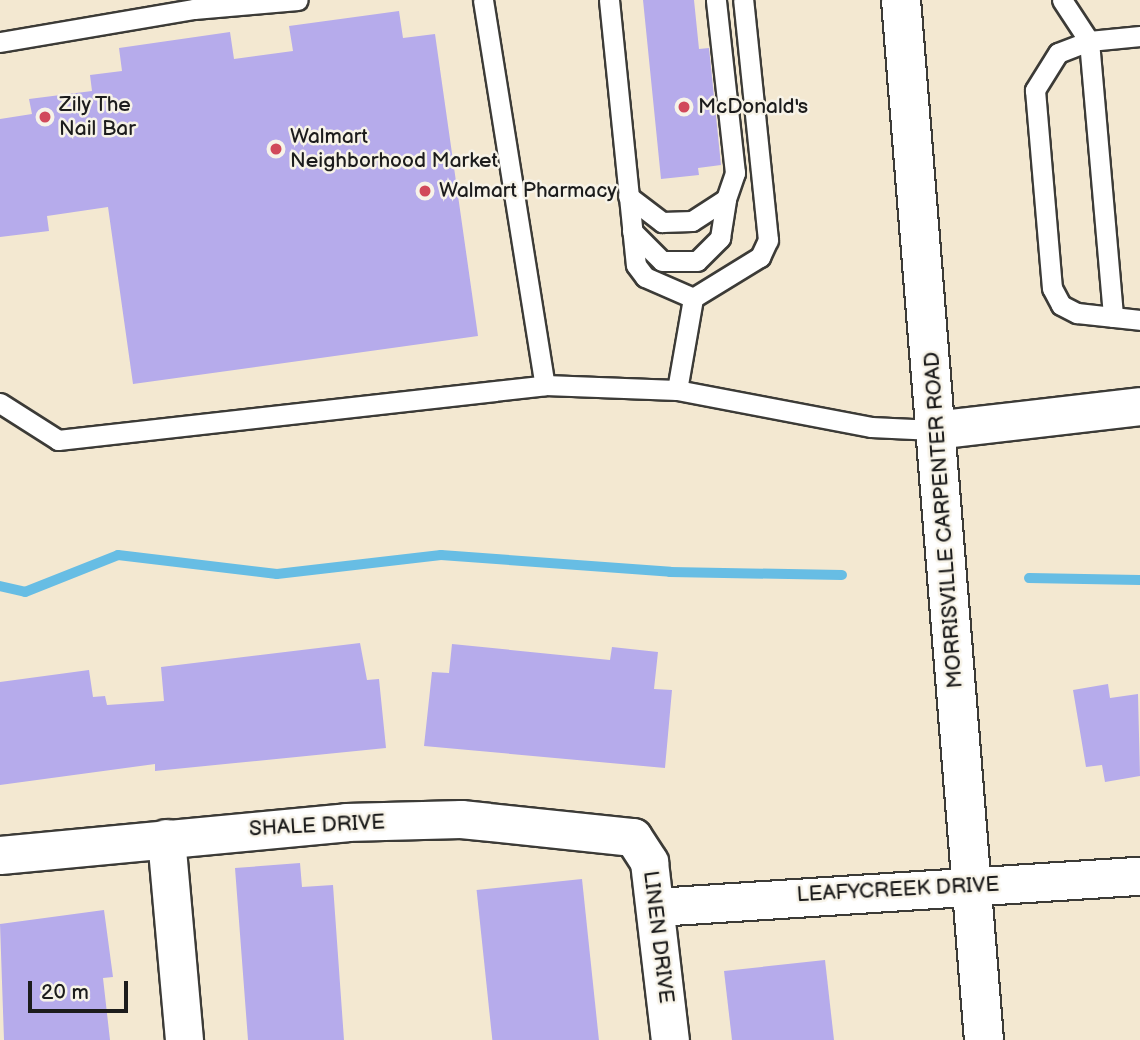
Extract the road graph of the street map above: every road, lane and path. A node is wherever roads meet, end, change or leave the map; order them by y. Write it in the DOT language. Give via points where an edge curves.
graph roads {
  1 [pos="298,0"];
  2 [pos="483,0"];
  3 [pos="610,0"];
  4 [pos="716,0"];
  5 [pos="743,0"];
  6 [pos="901,0"];
  7 [pos="1062,0"];
  8 [pos="1140,36"];
  9 [pos="1089,41"];
  10 [pos="0,42"];
  11 [pos="628,196"];
  12 [pos="726,199"];
  13 [pos="632,231"];
  14 [pos="693,298"];
  15 [pos="1113,317"];
  16 [pos="1140,320"];
  17 [pos="545,385"];
  18 [pos="677,390"];
  19 [pos="0,403"];
  20 [pos="1140,406"];
  21 [pos="933,430"];
  22 [pos="634,837"];
  23 [pos="166,838"];
  24 [pos="0,855"];
  25 [pos="1140,876"];
  26 [pos="973,885"];
  27 [pos="656,907"];
  28 [pos="184,1040"];
  29 [pos="670,1040"];
  30 [pos="984,1040"];
  1 -- 10 [label="lane" via="194,9"];
  2 -- 17 [label="lane"];
  3 -- 11 [label="lane"];
  4 -- 12 [label="lane" via="735,173"];
  5 -- 14 [label="lane" via="768,240 760,257"];
  6 -- 21 [label="main road, MORRISVILLE CARPENTER ROAD"];
  7 -- 9 [label="lane"];
  8 -- 9 [label="lane"];
  9 -- 15 [label="lane"];
  9 -- 15 [label="lane" via="1058,53 1035,90 1051,275 1061,305"];
  11 -- 12 [label="lane" via="662,222 692,221"];
  11 -- 13 [label="lane"];
  12 -- 13 [label="lane" via="720,238 696,261 662,261"];
  13 -- 14 [label="lane" via="636,265 645,277"];
  14 -- 18 [label="lane"];
  15 -- 16 [label="lane"];
  17 -- 18 [label="lane"];
  17 -- 19 [label="lane" via="58,440"];
  18 -- 21 [label="lane" via="871,427"];
  20 -- 21 [label="street"];
  21 -- 26 [label="main road, MORRISVILLE CARPENTER ROAD"];
  22 -- 23 [label="street, SHALE DRIVE" via="461,819"];
  22 -- 27 [label="street, LINEN DRIVE" via="649,862"];
  23 -- 24 [label="street, SHALE DRIVE"];
  23 -- 28 [label="street"];
  25 -- 26 [label="street, LEAFYCREEK DRIVE"];
  26 -- 27 [label="street, LEAFYCREEK DRIVE"];
  26 -- 30 [label="main road, MORRISVILLE CARPENTER ROAD"];
  27 -- 29 [label="street, LINEN DRIVE"];
}
